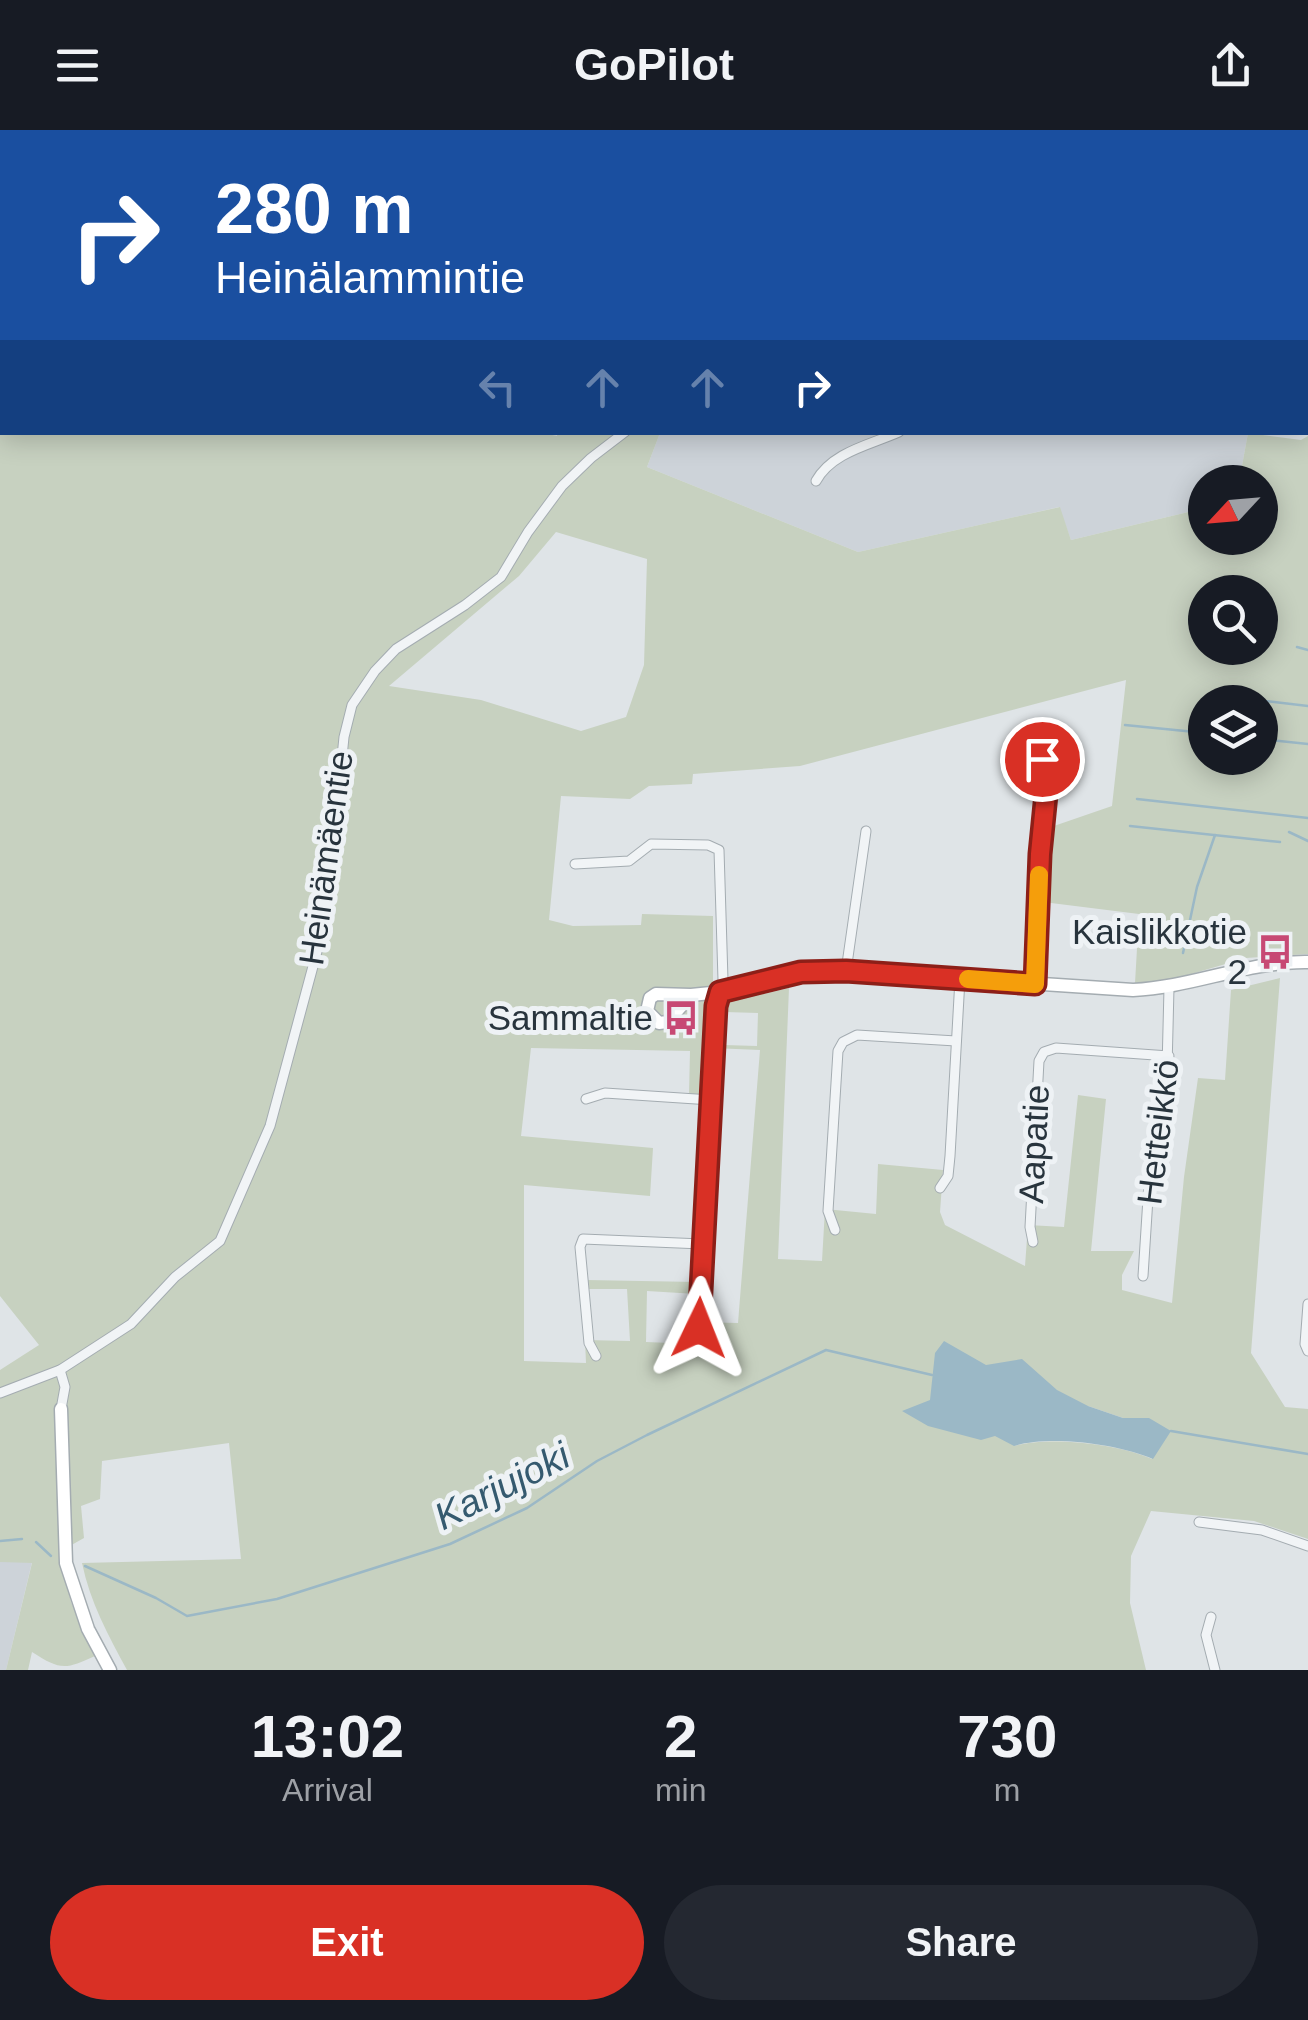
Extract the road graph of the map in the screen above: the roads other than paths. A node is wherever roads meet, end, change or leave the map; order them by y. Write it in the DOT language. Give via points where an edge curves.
graph roads {
  1 [pos="621,435"];
  2 [pos="892,435"];
  3 [pos="816,480"];
  4 [pos="1042,758"];
  5 [pos="866,831"];
  6 [pos="574,864"];
  7 [pos="1308,962"];
  8 [pos="846,971"];
  9 [pos="960,979"];
  10 [pos="1035,984"];
  11 [pos="1169,988"];
  12 [pos="720,992"];
  13 [pos="691,996"];
  14 [pos="956,1041"];
  15 [pos="1168,1056"];
  16 [pos="586,1100"];
  17 [pos="711,1100"];
  18 [pos="940,1188"];
  19 [pos="835,1230"];
  20 [pos="1033,1242"];
  21 [pos="702,1244"];
  22 [pos="1142,1276"];
  23 [pos="1308,1304"];
  24 [pos="702,1344"];
  25 [pos="1308,1351"];
  26 [pos="596,1356"];
  27 [pos="60,1370"];
  28 [pos="0,1393"];
  29 [pos="61,1409"];
  30 [pos="1199,1522"];
  31 [pos="1308,1546"];
  32 [pos="1210,1617"];
  33 [pos="110,1670"];
  34 [pos="1214,1670"];
  1 -- 27 [label="street, Heinämäentie" via="562,486 501,577 396,649 352,705 319,944 270,1126 227,1230 131,1324"];
  2 -- 3 [label="street" via="836,458"];
  4 -- 10 [label="street" via="1047,784"];
  5 -- 8 [label="street"];
  6 -- 12 [label="street" via="629,861 651,844 719,850"];
  7 -- 11 [label="street" via="1272,962"];
  8 -- 9 [label="street"];
  8 -- 12 [label="street" via="801,972"];
  9 -- 10 [label="street"];
  9 -- 14 [label="street"];
  10 -- 11 [label="street"];
  11 -- 15 [label="street, Hetteikkö"];
  12 -- 13 [label="street"];
  12 -- 17 [label="street"];
  14 -- 18 [label="street" via="948,1176"];
  14 -- 19 [label="street" via="857,1036 843,1042 828,1210"];
  15 -- 20 [label="street, Aapatie" via="1044,1052"];
  15 -- 22 [label="street, Hetteikkö"];
  16 -- 17 [label="street" via="605,1093"];
  17 -- 21 [label="street"];
  21 -- 24 [label="street"];
  21 -- 26 [label="street" via="583,1239 589,1343"];
  23 -- 25 [label="street"];
  27 -- 28 [label="street, Heinämäentie"];
  27 -- 29 [label="street"];
  29 -- 33 [label="street" via="72,1579"];
  30 -- 31 [label="street" via="1262,1530"];
  32 -- 34 [label="street" via="1206,1635"];
}
